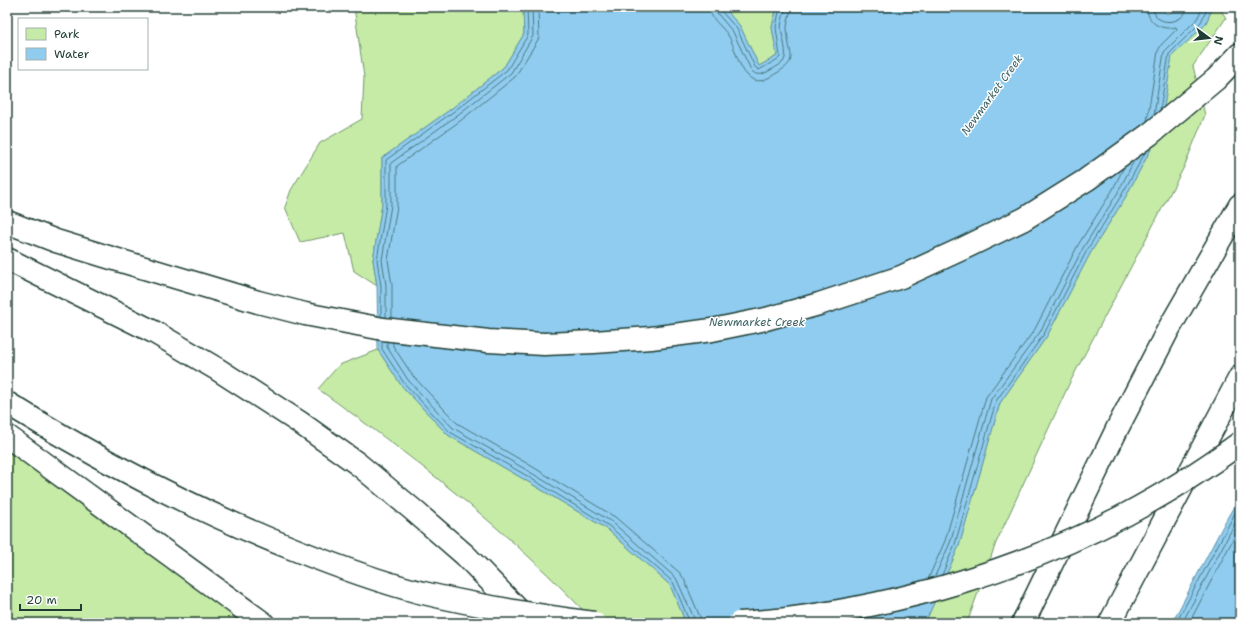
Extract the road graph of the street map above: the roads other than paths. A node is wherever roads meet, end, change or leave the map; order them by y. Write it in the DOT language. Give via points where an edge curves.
graph roads {
  1 [pos="1240,54"];
  2 [pos="1240,205"];
  3 [pos="7,222"];
  4 [pos="7,259"];
  5 [pos="1240,377"];
  6 [pos="7,403"];
  7 [pos="7,436"];
  8 [pos="1240,443"];
  9 [pos="263,623"];
  10 [pos="532,623"];
  11 [pos="594,623"];
  12 [pos="739,623"];
  13 [pos="1023,623"];
  14 [pos="1110,623"];
  1 -- 3 [label="highway" via="1216,79 1150,134 1086,180 1024,219 901,276 819,304 766,319 712,330 651,338 544,344 488,342 383,329 258,302 56,241"];
  2 -- 13 [label="highway" via="1167,332"];
  4 -- 10 [label="highway" via="154,332 299,422 358,464 412,509 464,555"];
  5 -- 14 [label="highway"];
  6 -- 11 [label="highway, bridge" via="116,467 208,512 344,569 418,592 487,607"];
  7 -- 9 [label="highway"];
  8 -- 12 [label="highway, bridge" via="1198,472 1128,514 1039,554 959,582 886,602 786,620"];
}
